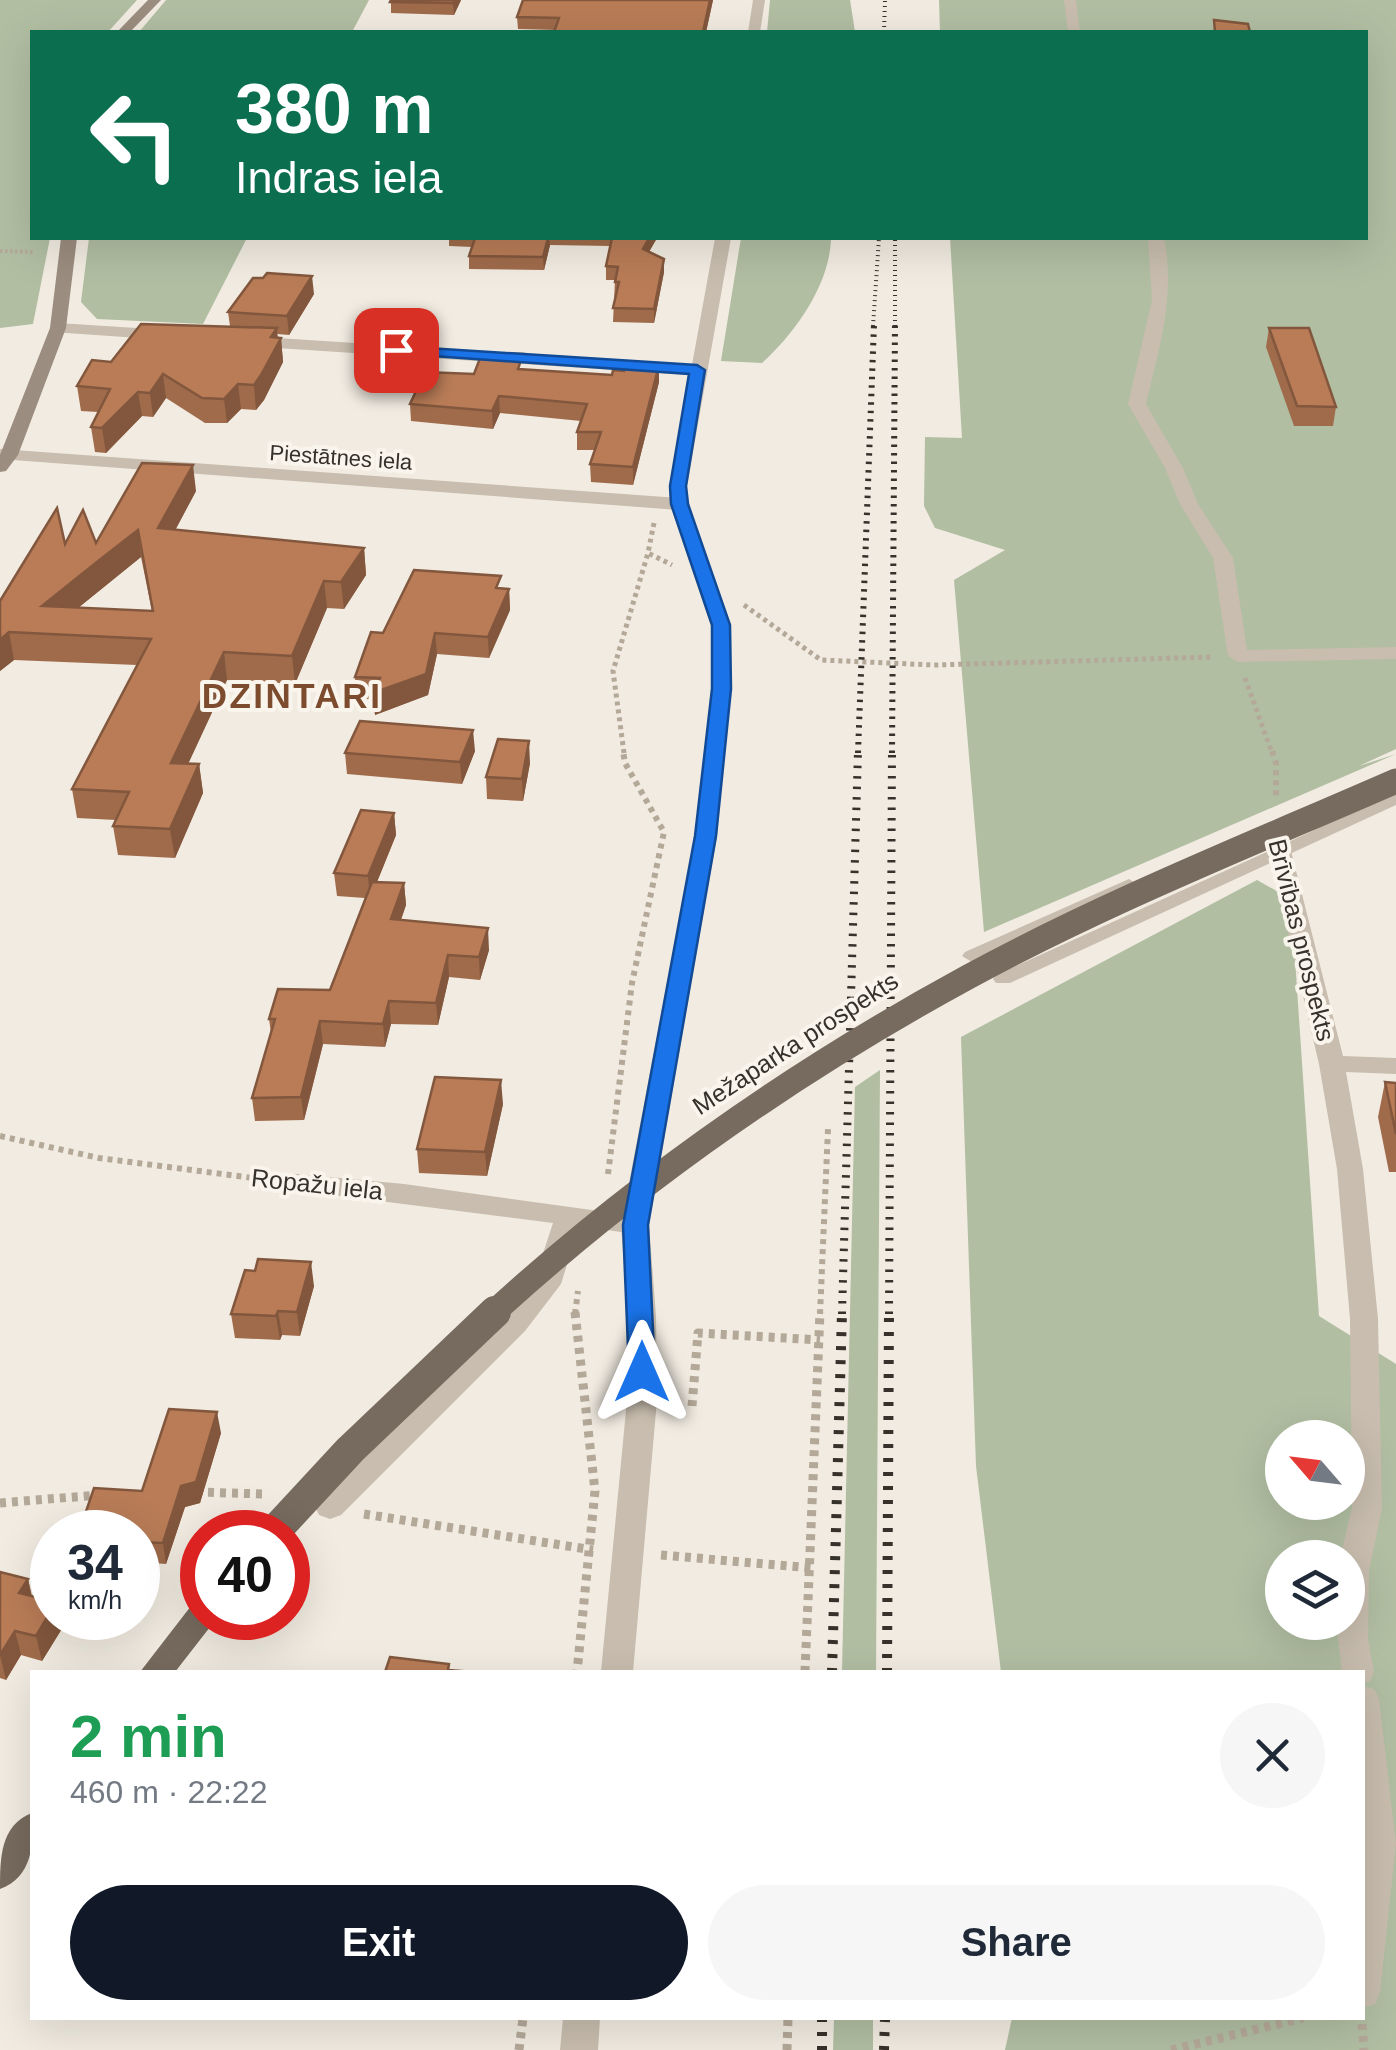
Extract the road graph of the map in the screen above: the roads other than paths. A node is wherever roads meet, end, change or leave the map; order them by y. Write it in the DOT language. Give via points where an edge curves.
graph roads {
  1 [pos="155,0"];
  2 [pos="759,0"];
  3 [pos="1070,0"];
  4 [pos="125,30"];
  5 [pos="754,30"];
  6 [pos="1074,30"];
  7 [pos="68,240"];
  8 [pos="723,240"];
  9 [pos="1157,240"];
  10 [pos="58,328"];
  11 [pos="194,337"];
  12 [pos="232,340"];
  13 [pos="697,370"];
  14 [pos="3,459"];
  15 [pos="680,504"];
  16 [pos="1396,653"];
  17 [pos="1396,768"];
  18 [pos="1396,781"];
  19 [pos="1396,798"];
  20 [pos="1273,822"];
  21 [pos="1280,851"];
  22 [pos="972,956"];
  23 [pos="1003,979"];
  24 [pos="1332,1064"];
  25 [pos="1396,1066"];
  26 [pos="287,1182"];
  27 [pos="578,1219"];
  28 [pos="635,1225"];
  29 [pos="330,1507"];
  30 [pos="295,1510"];
  31 [pos="182,1640"];
  32 [pos="158,1670"];
  33 [pos="617,1670"];
  34 [pos="1358,1670"];
  35 [pos="1365,1726"];
  36 [pos="30,1831"];
  37 [pos="0,1874"];
  38 [pos="1365,1969"];
  39 [pos="582,2020"];
  40 [pos="579,2050"];
  1 -- 4 [label="main road"];
  2 -- 5 [label="street"];
  3 -- 6 [label="street"];
  7 -- 10 [label="main road"];
  8 -- 13 [label="street"];
  9 -- 16 [label="street" via="1157,318 1137,404 1222,558 1238,656"];
  10 -- 11 [label="street"];
  10 -- 14 [label="main road"];
  12 -- 13 [label="street"];
  13 -- 15 [label="street"];
  14 -- 15 [label="street, Piestātnes iela"];
  15 -- 28 [label="street" via="721,625 717,752"];
  17 -- 20 [label="lane"];
  18 -- 30 [label="main road, Mežaparka prospekts, bridge" via="1103,910 840,1051 654,1178 567,1248 412,1390"];
  19 -- 21 [label="lane"];
  20 -- 21 [label="lane, Brīvības prospekts"];
  20 -- 22 [label="lane"];
  21 -- 23 [label="lane"];
  21 -- 24 [label="street, Brīvības prospekts"];
  24 -- 25 [label="street"];
  24 -- 34 [label="street, Brīvības prospekts" via="1364,1319 1367,1508 1353,1571"];
  26 -- 27 [label="street, Ropažu iela"];
  27 -- 28 [label="street, Ropažu iela"];
  27 -- 29 [label="street" via="548,1284 526,1310"];
  28 -- 33 [label="street" via="642,1400"];
  31 -- 32 [label="main road"];
  35 -- 38 [label="street" via="1380,1856"];
  36 -- 37 [label="main road"];
  39 -- 40 [label="street"];
}
